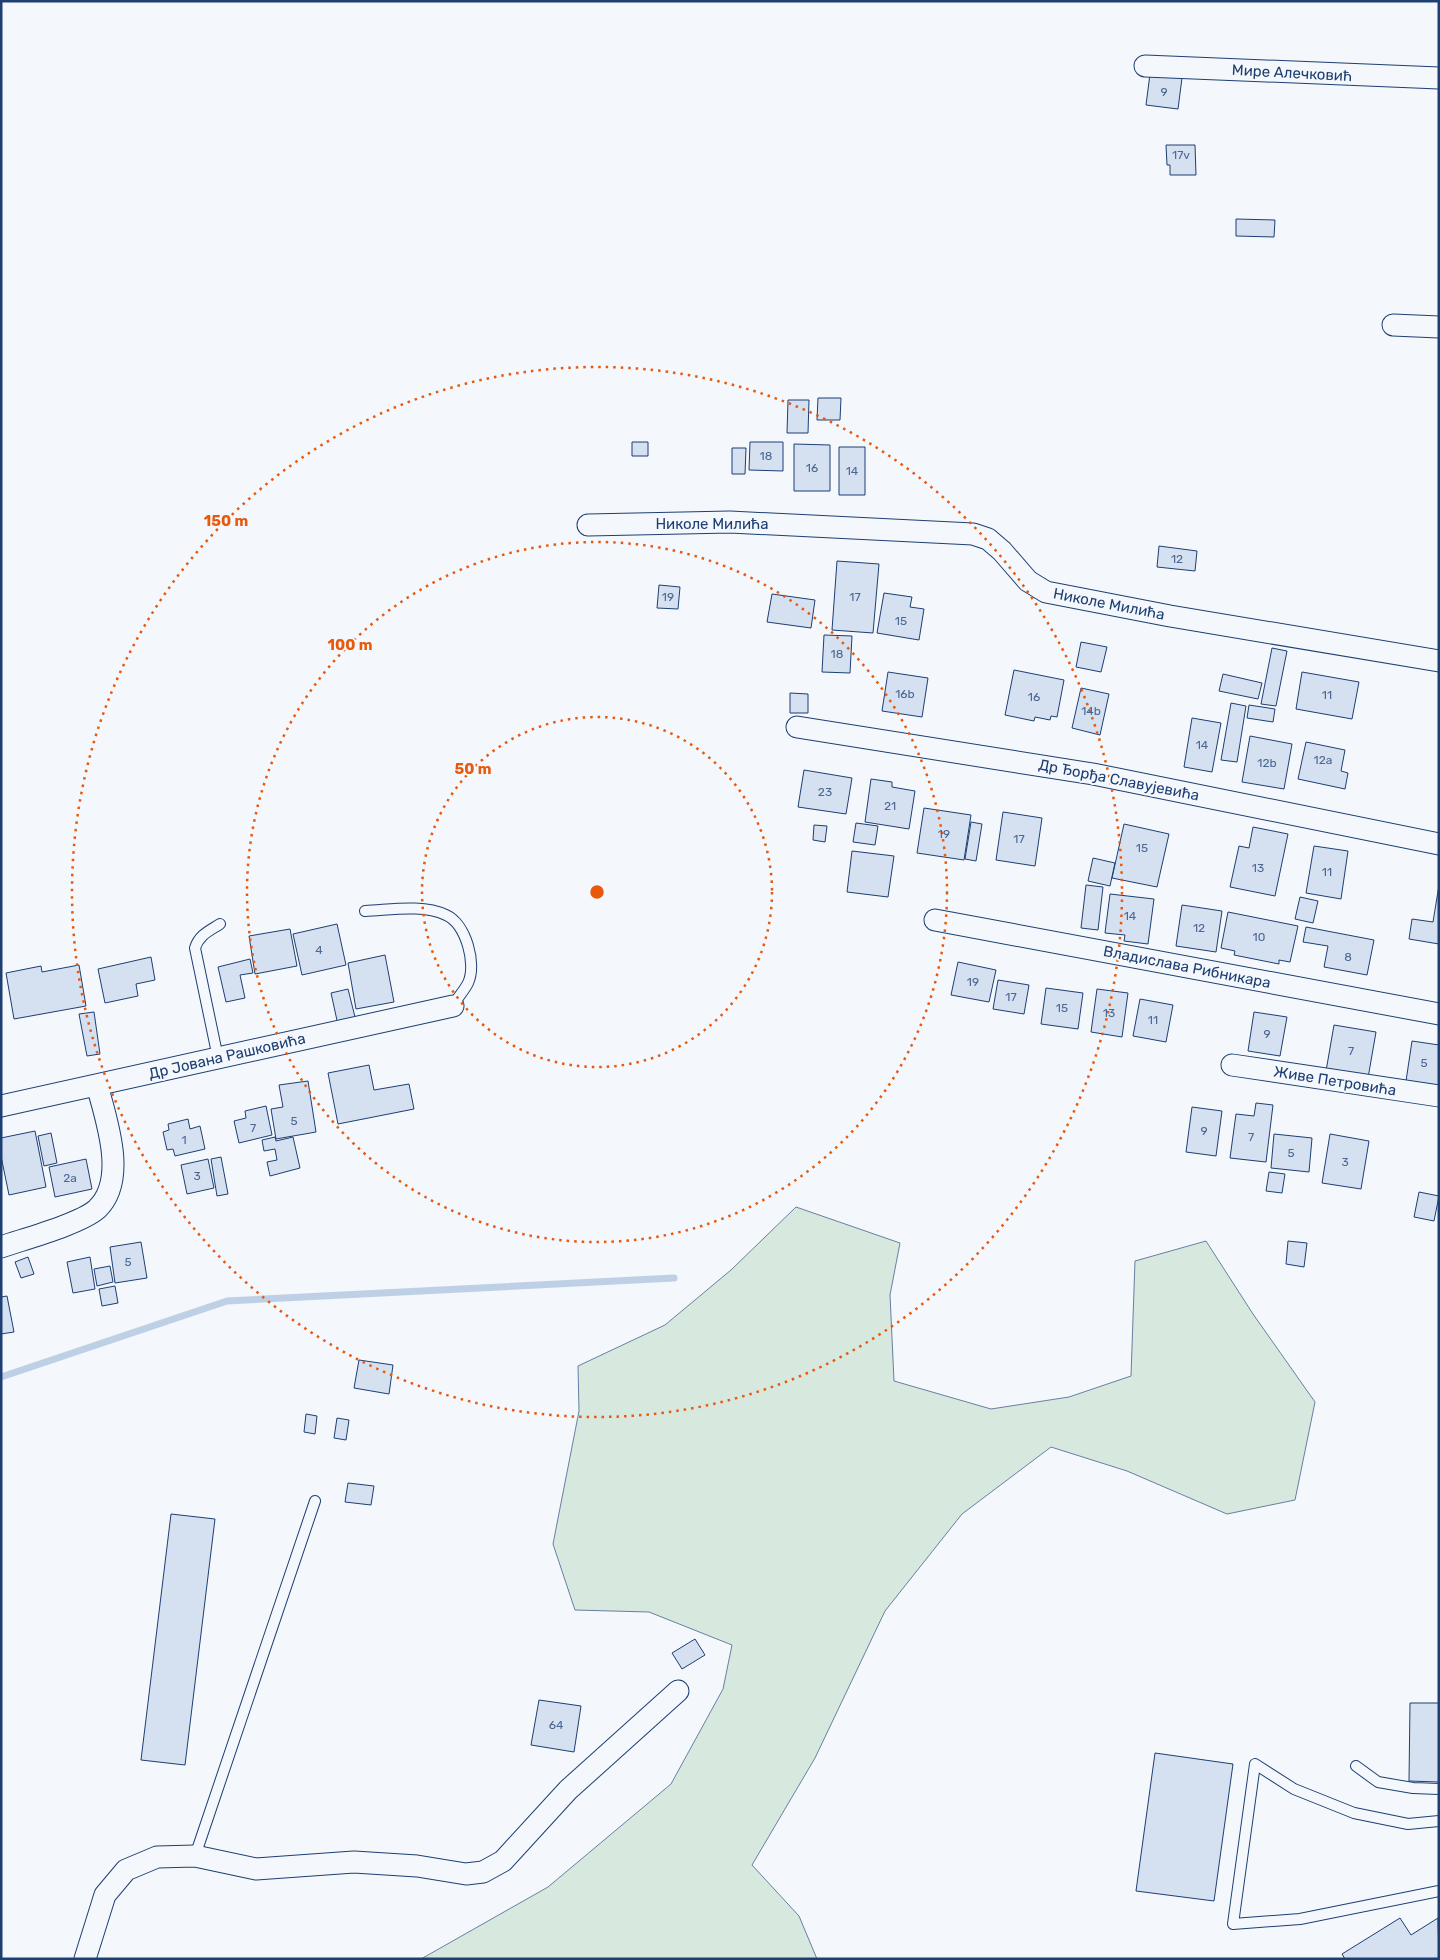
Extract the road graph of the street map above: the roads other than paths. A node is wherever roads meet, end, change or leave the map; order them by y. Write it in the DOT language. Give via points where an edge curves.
graph roads {
  1 [pos="1145,66"];
  2 [pos="1439,78"];
  3 [pos="1393,325"];
  4 [pos="1439,327"];
  5 [pos="588,525"];
  6 [pos="1439,661"];
  7 [pos="797,727"];
  8 [pos="1439,844"];
  9 [pos="365,911"];
  10 [pos="935,920"];
  11 [pos="220,924"];
  12 [pos="453,1006"];
  13 [pos="1439,1014"];
  14 [pos="218,1058"];
  15 [pos="1232,1065"];
  16 [pos="97,1085"];
  17 [pos="1439,1096"];
  18 [pos="1,1106"];
  19 [pos="1,1247"];
  20 [pos="315,1501"];
  21 [pos="678,1691"];
  22 [pos="1356,1766"];
  23 [pos="1439,1789"];
  24 [pos="1439,1820"];
  25 [pos="196,1856"];
  26 [pos="1439,1891"];
  27 [pos="85,1959"];
  1 -- 2 [label="street, Мире Алечковић"];
  3 -- 4 [label="street"];
  5 -- 6 [label="street, Николе Милића" via="730,522 973,534 988,539 1002,550 1028,581 1046,592"];
  7 -- 8 [label="street, Др Ђорђа Славујевића" via="1093,774"];
  9 -- 12 [label="lane" via="424,909 447,915 458,925 471,961 469,983"];
  10 -- 13 [label="street, Владислава Рибникара"];
  11 -- 14 [label="lane" via="203,934 195,948"];
  12 -- 14 [label="street, Др Јована Рашковића"];
  14 -- 16 [label="street, Др Јована Рашковића"];
  15 -- 17 [label="street, Живе Петровића"];
  16 -- 18 [label="street, Др Јована Рашковића"];
  16 -- 19 [label="street" via="112,1140 109,1190 97,1209 66,1225"];
  20 -- 25 [label="lane"];
  21 -- 25 [label="street" via="568,1790 503,1861 483,1872 466,1874 417,1866 354,1862 256,1869"];
  22 -- 23 [label="lane" via="1378,1782"];
  24 -- 26 [label="lane" via="1408,1824 1354,1813 1294,1789 1255,1764 1232,1924 1300,1919"];
  25 -- 27 [label="street" via="157,1857 126,1870 105,1895"];
}
